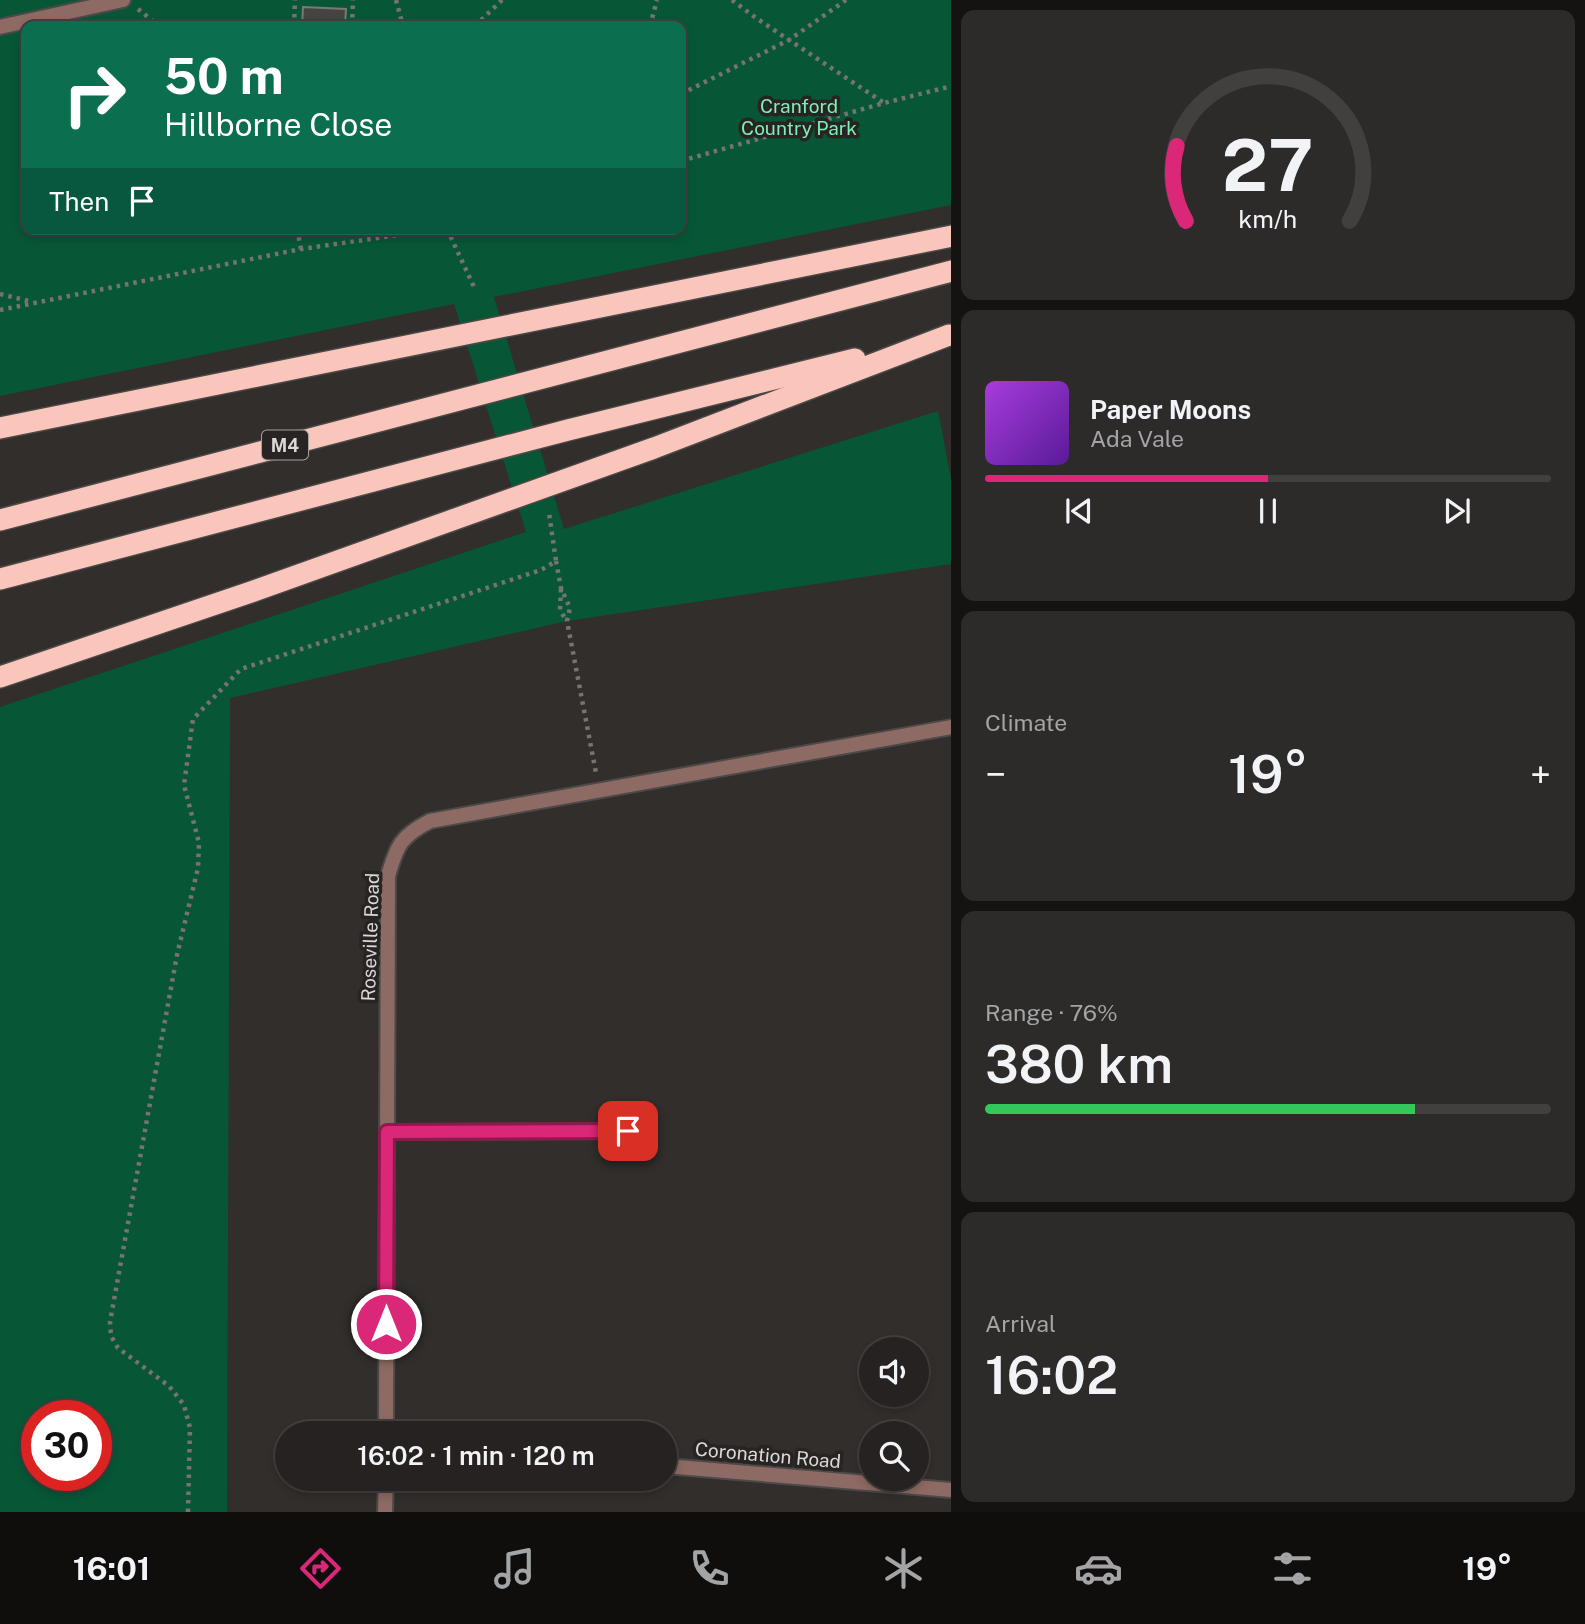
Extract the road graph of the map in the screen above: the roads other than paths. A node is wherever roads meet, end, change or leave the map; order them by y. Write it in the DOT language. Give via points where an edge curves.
graph roads {
  1 [pos="124,0"];
  2 [pos="28,21"];
  3 [pos="21,22"];
  4 [pos="0,27"];
  5 [pos="951,236"];
  6 [pos="951,271"];
  7 [pos="950,335"];
  8 [pos="0,428"];
  9 [pos="0,520"];
  10 [pos="0,579"];
  11 [pos="0,677"];
  12 [pos="951,727"];
  13 [pos="628,1131"];
  14 [pos="387,1132"];
  15 [pos="386,1421"];
  16 [pos="677,1467"];
  17 [pos="951,1490"];
  18 [pos="386,1491"];
  19 [pos="385,1512"];
  1 -- 2 [label="street"];
  3 -- 4 [label="street"];
  5 -- 8 [label="highway"];
  6 -- 9 [label="highway, M4"];
  7 -- 10 [label="highway"];
  7 -- 11 [label="highway" via="642,453"];
  12 -- 14 [label="street, Roseville Road" via="430,821 410,831 395,852 388,876"];
  13 -- 14 [label="street"];
  14 -- 15 [label="street, Roseville Road"];
  16 -- 17 [label="street, Coronation Road"];
  18 -- 19 [label="street"];
}
